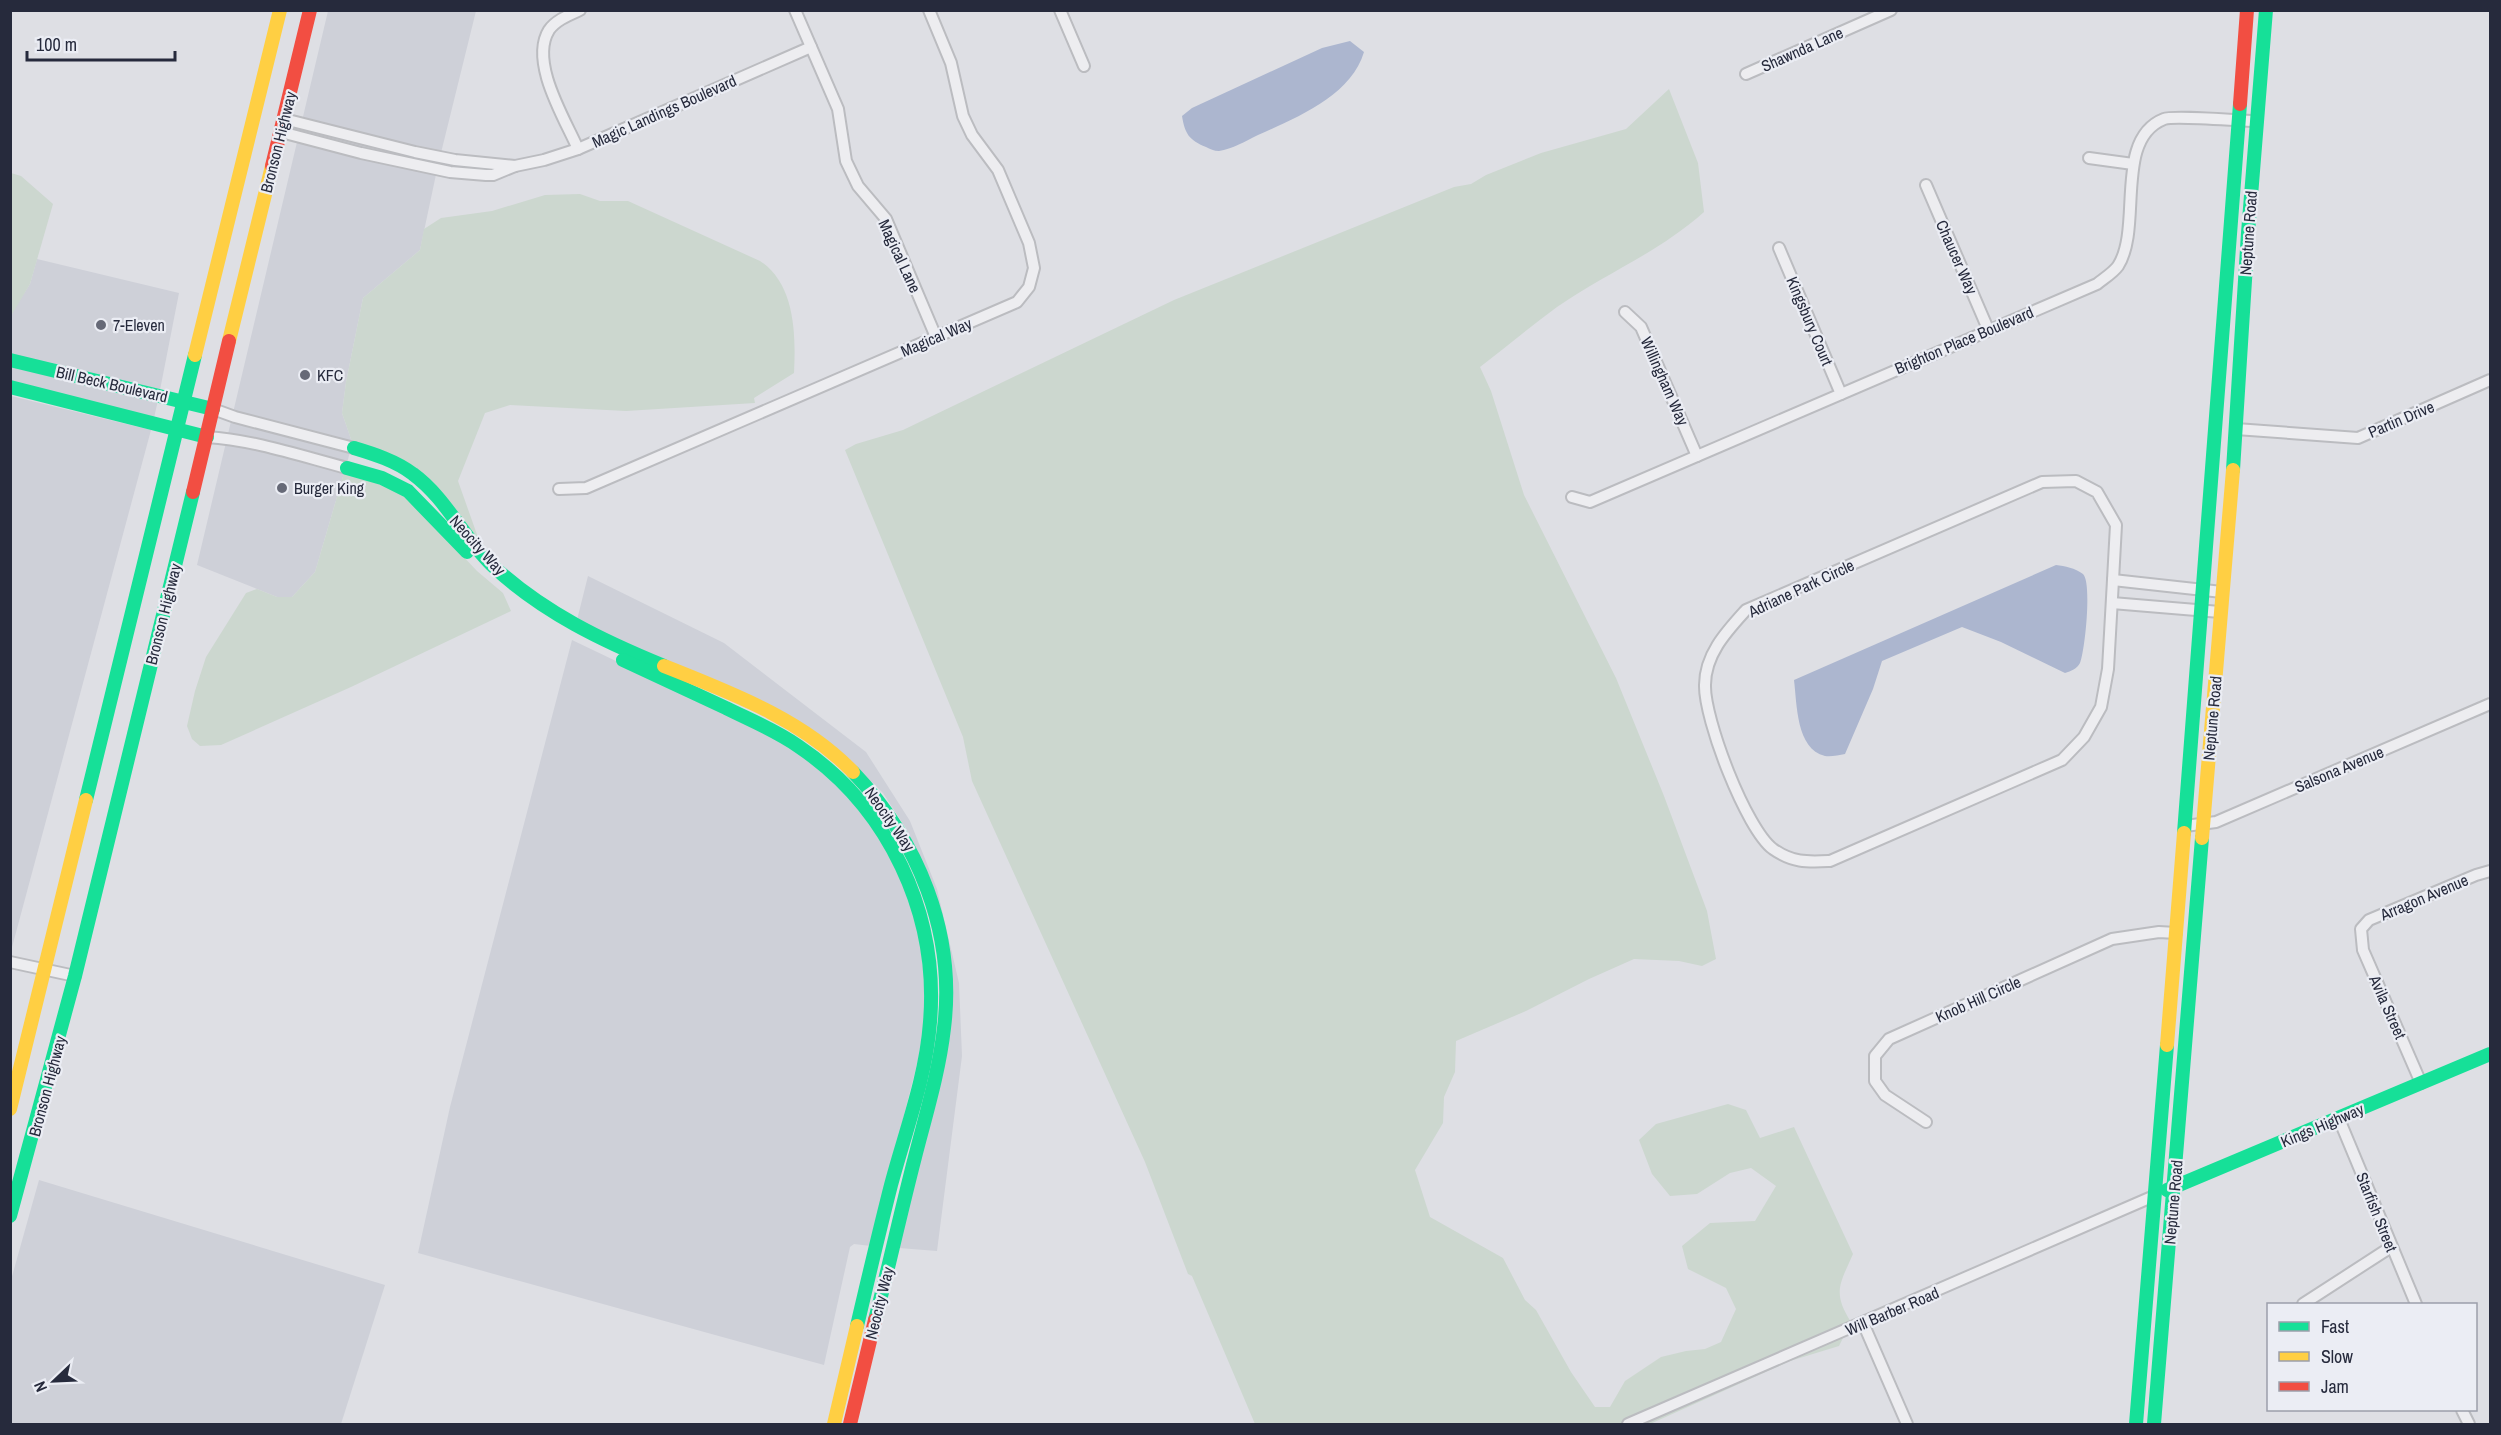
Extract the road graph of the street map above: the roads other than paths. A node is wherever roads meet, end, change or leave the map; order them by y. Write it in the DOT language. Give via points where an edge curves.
graph roads {
  1 [pos="280,10"];
  2 [pos="310,10"];
  3 [pos="580,10"];
  4 [pos="795,10"];
  5 [pos="929,10"];
  6 [pos="1060,10"];
  7 [pos="1891,10"];
  8 [pos="2247,10"];
  9 [pos="2266,10"];
  10 [pos="811,46"];
  11 [pos="1084,66"];
  12 [pos="1746,74"];
  13 [pos="2238,121"];
  14 [pos="2256,121"];
  15 [pos="282,125"];
  16 [pos="578,149"];
  17 [pos="2089,158"];
  18 [pos="2133,164"];
  19 [pos="1926,185"];
  20 [pos="1779,248"];
  21 [pos="1625,312"];
  22 [pos="1988,329"];
  23 [pos="936,337"];
  24 [pos="10,360"];
  25 [pos="2490,380"];
  26 [pos="10,387"];
  27 [pos="1841,394"];
  28 [pos="186,401"];
  29 [pos="213,409"];
  30 [pos="2236,429"];
  31 [pos="178,430"];
  32 [pos="207,437"];
  33 [pos="354,448"];
  34 [pos="1697,456"];
  35 [pos="347,468"];
  36 [pos="559,489"];
  37 [pos="1572,497"];
  38 [pos="2113,580"];
  39 [pos="2203,589"];
  40 [pos="2222,592"];
  41 [pos="2112,603"];
  42 [pos="2202,609"];
  43 [pos="2220,612"];
  44 [pos="2490,704"];
  45 [pos="2203,824"];
  46 [pos="2185,826"];
  47 [pos="2490,871"];
  48 [pos="2361,929"];
  49 [pos="2176,933"];
  50 [pos="10,962"];
  51 [pos="47,968"];
  52 [pos="75,976"];
  53 [pos="931,977"];
  54 [pos="946,980"];
  55 [pos="2490,1054"];
  56 [pos="2421,1083"];
  57 [pos="10,1109"];
  58 [pos="2339,1119"];
  59 [pos="1926,1122"];
  60 [pos="2174,1186"];
  61 [pos="2154,1196"];
  62 [pos="888,1197"];
  63 [pos="905,1200"];
  64 [pos="10,1216"];
  65 [pos="2391,1247"];
  66 [pos="2306,1303"];
  67 [pos="2415,1303"];
  68 [pos="1863,1323"];
  69 [pos="2462,1411"];
  70 [pos="834,1425"];
  71 [pos="850,1425"];
  72 [pos="1628,1425"];
  73 [pos="1907,1425"];
  74 [pos="2136,1425"];
  75 [pos="2154,1425"];
  76 [pos="2469,1425"];
  1 -- 28 [label="main road, Bronson Highway"];
  2 -- 15 [label="main road, Bronson Highway"];
  3 -- 16 [label="street" via="548,31 543,51 544,71"];
  4 -- 10 [label="street, Magical Lane"];
  5 -- 23 [label="street, Magical Way" via="951,63 963,116 998,170 1029,243 1034,268 1029,287 1017,302"];
  6 -- 11 [label="street"];
  7 -- 12 [label="street, Shawnda Lane"];
  8 -- 13 [label="main road, Neptune Road"];
  9 -- 14 [label="main road, Neptune Road"];
  10 -- 16 [label="street, Magic Landings Boulevard"];
  10 -- 23 [label="street, Magical Lane" via="838,109 846,161 858,186 886,219"];
  13 -- 14 [label="street, Brighton Place Boulevard"];
  13 -- 18 [label="street, Brighton Place Boulevard" via="2165,118 2144,134"];
  13 -- 39 [label="main road, Neptune Road"];
  14 -- 30 [label="main road, Neptune Road"];
  15 -- 16 [label="street, Magic Landings Boulevard" via="361,153 450,172 493,175"];
  15 -- 29 [label="main road, Bronson Highway"];
  17 -- 18 [label="street"];
  18 -- 22 [label="street, Brighton Place Boulevard" via="2128,244 2117,267 2097,284"];
  19 -- 22 [label="street, Chaucer Way"];
  20 -- 27 [label="street, Kingsbury Court"];
  21 -- 34 [label="street, Willingham Way" via="1641,327"];
  22 -- 27 [label="street, Brighton Place Boulevard"];
  23 -- 36 [label="street, Magical Way" via="586,488"];
  24 -- 28 [label="main road, Bill Beck Boulevard"];
  25 -- 30 [label="street, Partin Drive" via="2358,438"];
  26 -- 31 [label="main road, Bill Beck Boulevard"];
  27 -- 34 [label="street, Brighton Place Boulevard"];
  28 -- 29 [label="main road, Bill Beck Boulevard"];
  28 -- 31 [label="main road, Bronson Highway"];
  29 -- 32 [label="main road, Bronson Highway"];
  29 -- 33 [label="street"];
  30 -- 40 [label="main road, Neptune Road"];
  31 -- 32 [label="main road, Bill Beck Boulevard"];
  31 -- 51 [label="main road, Bronson Highway"];
  32 -- 35 [label="street" via="240,441"];
  32 -- 52 [label="main road, Bronson Highway"];
  33 -- 54 [label="main road, Neocity Way" via="380,456 413,475 487,559 563,619 779,717 838,757 878,797 917,859 938,921"];
  34 -- 37 [label="street, Brighton Place Boulevard" via="1590,502"];
  35 -- 53 [label="main road, Neocity Way" via="408,491 488,573 533,610 597,648 776,732 807,751 840,779 872,816 904,867 924,927"];
  38 -- 39 [label="street"];
  38 -- 41 [label="street, Adriane Park Circle"];
  38 -- 41 [label="street, Adriane Park Circle" via="2116,525 2097,492 2076,482 2042,482 1746,610 1718,643 1705,685 1715,738 1750,820 1772,848 1791,858 1800,862 1830,861 2062,760 2084,737 2102,707"];
  39 -- 40 [label="street"];
  39 -- 42 [label="main road, Neptune Road"];
  40 -- 43 [label="main road, Neptune Road"];
  41 -- 42 [label="street"];
  42 -- 43 [label="street"];
  42 -- 46 [label="main road, Neptune Road"];
  43 -- 45 [label="main road, Neptune Road"];
  44 -- 45 [label="street, Salsona Avenue" via="2216,822"];
  45 -- 46 [label="street, Salsona Avenue"];
  45 -- 60 [label="main road, Neptune Road"];
  46 -- 49 [label="main road, Neptune Road"];
  47 -- 48 [label="street, Arragon Avenue" via="2370,920"];
  48 -- 56 [label="street, Avila Street" via="2363,950"];
  49 -- 59 [label="street, Knob Hill Circle" via="2112,939 1889,1039 1875,1056 1875,1081 1885,1095"];
  49 -- 61 [label="main road, Neptune Road"];
  50 -- 51 [label="street"];
  51 -- 52 [label="street"];
  51 -- 57 [label="main road, Bronson Highway"];
  52 -- 64 [label="main road, Bronson Highway"];
  53 -- 54 [label="main road"];
  53 -- 62 [label="main road, Neocity Way" via="924,1061"];
  54 -- 63 [label="main road, Neocity Way" via="942,1040"];
  55 -- 56 [label="main road, Kings Highway"];
  56 -- 58 [label="main road, Kings Highway"];
  58 -- 60 [label="main road, Kings Highway"];
  58 -- 65 [label="street, Starfish Street"];
  60 -- 61 [label="main road, Kings Highway"];
  60 -- 75 [label="main road, Neptune Road"];
  61 -- 68 [label="street, Will Barber Road"];
  61 -- 74 [label="main road, Neptune Road"];
  62 -- 63 [label="main road"];
  62 -- 70 [label="main road, Neocity Way"];
  63 -- 71 [label="main road, Neocity Way"];
  65 -- 66 [label="street"];
  65 -- 67 [label="street, Starfish Street"];
  68 -- 72 [label="street, Will Barber Road"];
  68 -- 73 [label="street"];
  69 -- 76 [label="street"];
}
